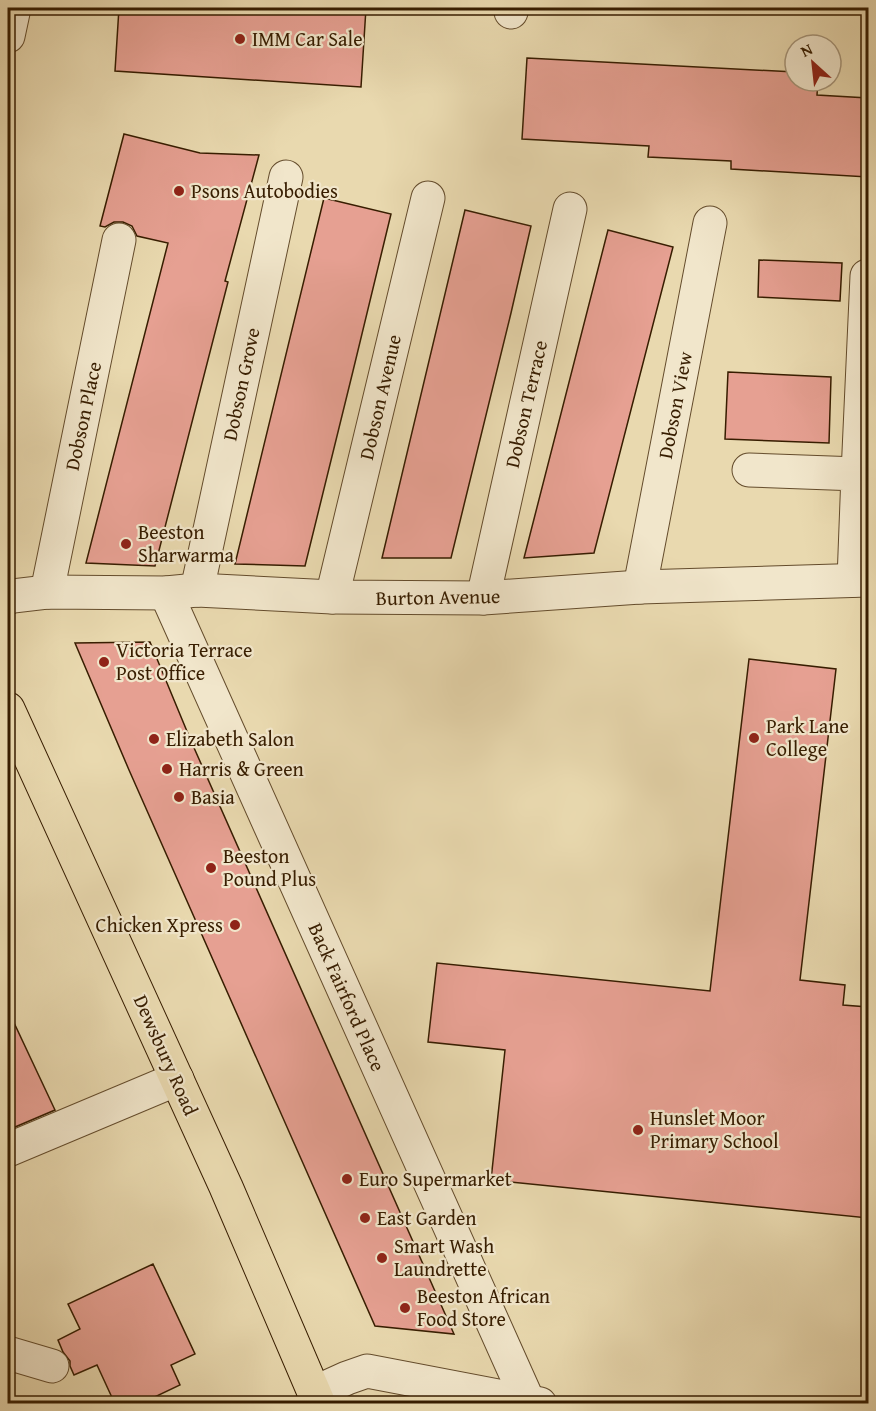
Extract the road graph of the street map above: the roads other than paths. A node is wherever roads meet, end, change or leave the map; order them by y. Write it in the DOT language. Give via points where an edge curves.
graph roads {
  1 [pos="14,8"];
  2 [pos="8,36"];
  3 [pos="286,177"];
  4 [pos="428,198"];
  5 [pos="570,210"];
  6 [pos="710,223"];
  7 [pos="119,240"];
  8 [pos="867,276"];
  9 [pos="749,470"];
  10 [pos="858,474"];
  11 [pos="861,580"];
  12 [pos="640,587"];
  13 [pos="47,592"];
  14 [pos="182,592"];
  15 [pos="332,597"];
  16 [pos="8,598"];
  17 [pos="483,598"];
  18 [pos="8,709"];
  19 [pos="177,1079"];
  20 [pos="8,1150"];
  21 [pos="8,1353"];
  22 [pos="52,1366"];
  23 [pos="316,1398"];
  24 [pos="534,1402"];
  1 -- 2 [label="street"];
  3 -- 14 [label="street, Dobson Grove"];
  4 -- 15 [label="street, Dobson Avenue"];
  5 -- 17 [label="street, Dobson Terrace"];
  6 -- 12 [label="street, Dobson View"];
  7 -- 13 [label="street, Dobson Place"];
  8 -- 10 [label="street"];
  9 -- 10 [label="street"];
  10 -- 11 [label="street"];
  11 -- 12 [label="street, Burton Avenue"];
  12 -- 17 [label="street, Burton Avenue"];
  13 -- 14 [label="street, Burton Avenue"];
  13 -- 16 [label="street, Burton Avenue"];
  14 -- 15 [label="street, Burton Avenue"];
  14 -- 24 [label="street, Back Fairford Place"];
  15 -- 17 [label="street, Burton Avenue"];
  18 -- 19 [label="main road, Dewsbury Road"];
  19 -- 20 [label="street"];
  19 -- 23 [label="main road, Dewsbury Road"];
  21 -- 22 [label="street"];
  23 -- 24 [label="street" via="347,1378 367,1371"];
}
